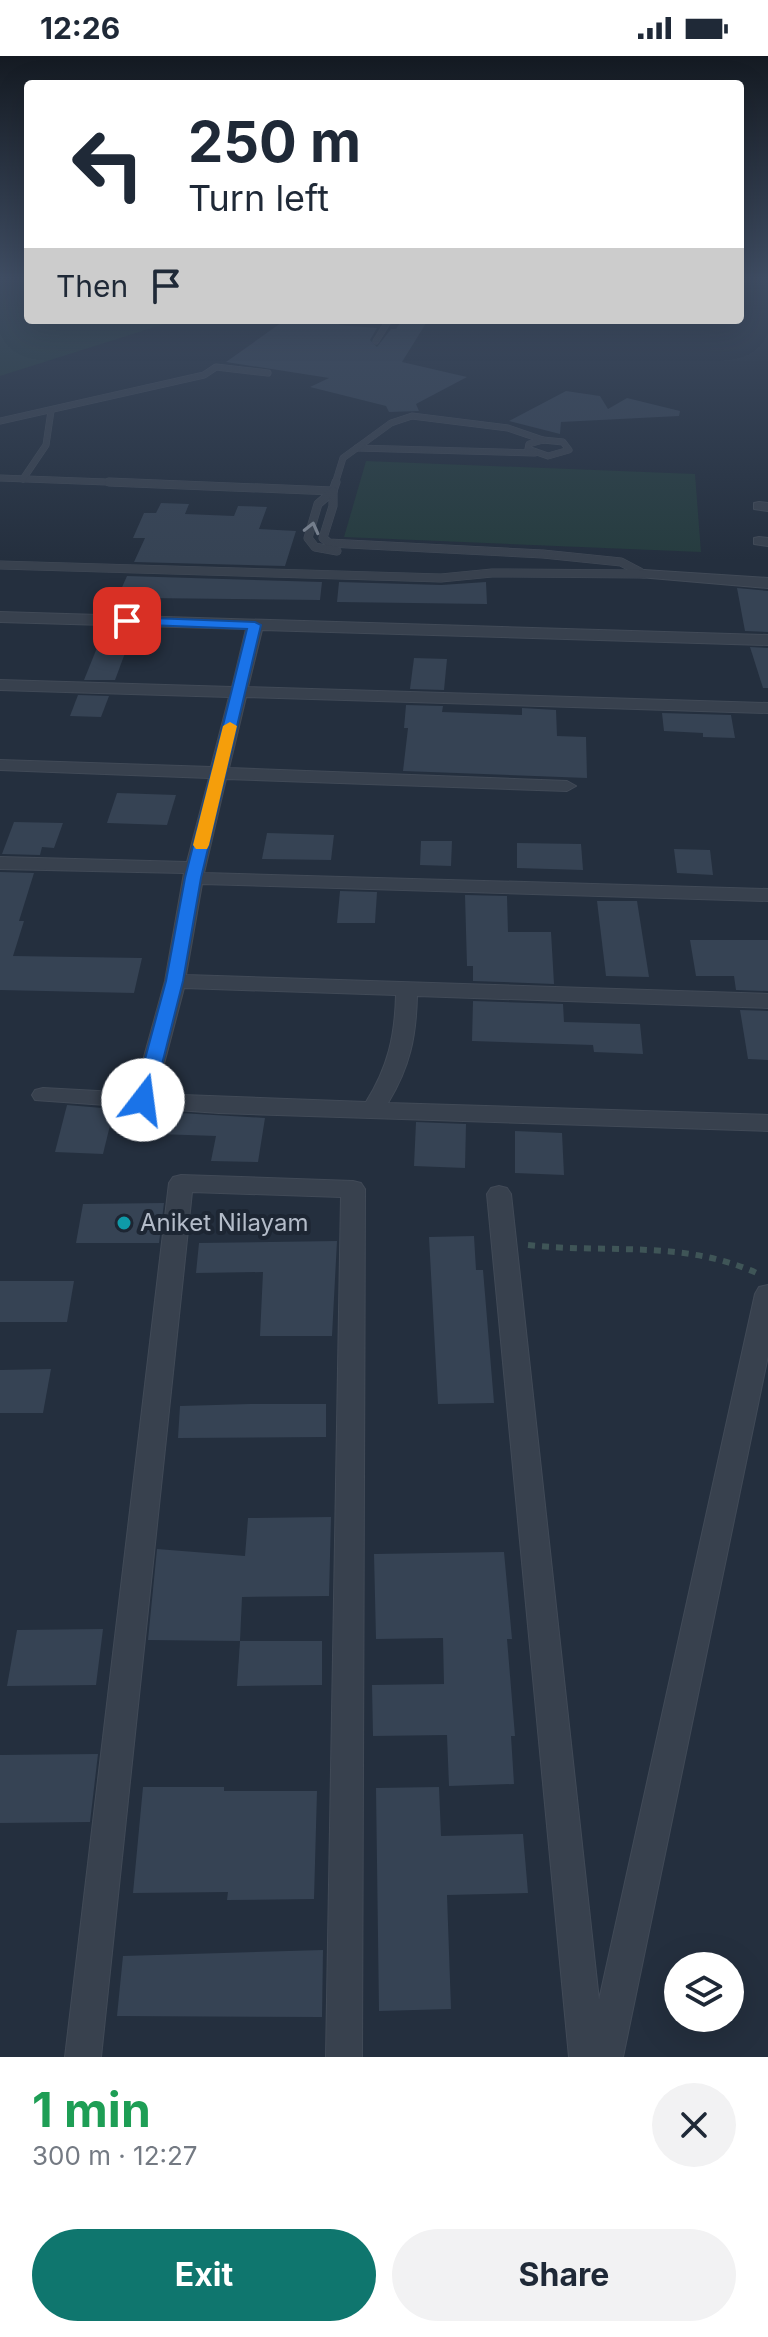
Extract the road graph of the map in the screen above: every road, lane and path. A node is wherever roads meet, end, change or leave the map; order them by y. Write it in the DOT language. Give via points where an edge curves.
graph roads {
  1 [pos="206,373"];
  2 [pos="51,411"];
  3 [pos="0,421"];
  4 [pos="543,440"];
  5 [pos="357,448"];
  6 [pos="535,453"];
  7 [pos="0,478"];
  8 [pos="23,479"];
  9 [pos="333,491"];
  10 [pos="621,562"];
  11 [pos="0,565"];
  12 [pos="644,574"];
  13 [pos="768,583"];
  14 [pos="0,617"];
  15 [pos="255,625"];
  16 [pos="768,640"];
  17 [pos="0,685"];
  18 [pos="239,692"];
  19 [pos="768,708"];
  20 [pos="0,765"];
  21 [pos="218,772"];
  22 [pos="567,786"];
  23 [pos="0,863"];
  24 [pos="195,873"];
  25 [pos="768,895"];
  26 [pos="175,981"];
  27 [pos="407,989"];
  28 [pos="768,1001"];
  29 [pos="43,1095"];
  30 [pos="143,1100"];
  31 [pos="374,1107"];
  32 [pos="768,1123"];
  33 [pos="499,1194"];
  34 [pos="503,1240"];
  35 [pos="768,1294"];
  36 [pos="83,2057"];
  37 [pos="344,2057"];
  38 [pos="587,2057"];
  39 [pos="605,2057"];
  1 -- 2 [label="lane"];
  2 -- 3 [label="lane"];
  2 -- 8 [label="lane" via="46,445"];
  4 -- 5 [label="lane" via="508,428 412,416 391,423"];
  4 -- 6 [label="lane" via="529,444"];
  4 -- 6 [label="lane" via="563,442 569,450"];
  5 -- 6 [label="lane"];
  5 -- 9 [label="lane" via="343,458"];
  7 -- 8 [label="lane"];
  8 -- 9 [label="lane"];
  9 -- 10 [label="lane" via="323,538 329,543"];
  10 -- 9 [label="lane, one-way" via="321,549 308,538 318,504"];
  10 -- 12 [label="lane"];
  11 -- 12 [label="lane" via="441,578"];
  12 -- 13 [label="street"];
  14 -- 15 [label="street"];
  15 -- 16 [label="street"];
  15 -- 18 [label="street"];
  17 -- 18 [label="street"];
  18 -- 19 [label="street"];
  18 -- 21 [label="street"];
  20 -- 21 [label="street"];
  21 -- 22 [label="street"];
  21 -- 24 [label="street"];
  23 -- 24 [label="street"];
  24 -- 25 [label="street"];
  24 -- 26 [label="street"];
  26 -- 27 [label="street"];
  26 -- 30 [label="street"];
  27 -- 28 [label="street"];
  27 -- 31 [label="street" via="404,1054"];
  29 -- 30 [label="street"];
  30 -- 31 [label="street"];
  31 -- 32 [label="street"];
  33 -- 34 [label="street"];
  34 -- 35 [label="path" via="554,1249 710,1254 764,1276"];
  34 -- 38 [label="street"];
  35 -- 39 [label="street"];
  36 -- 37 [label="street" via="181,1183 353,1189"];
}
